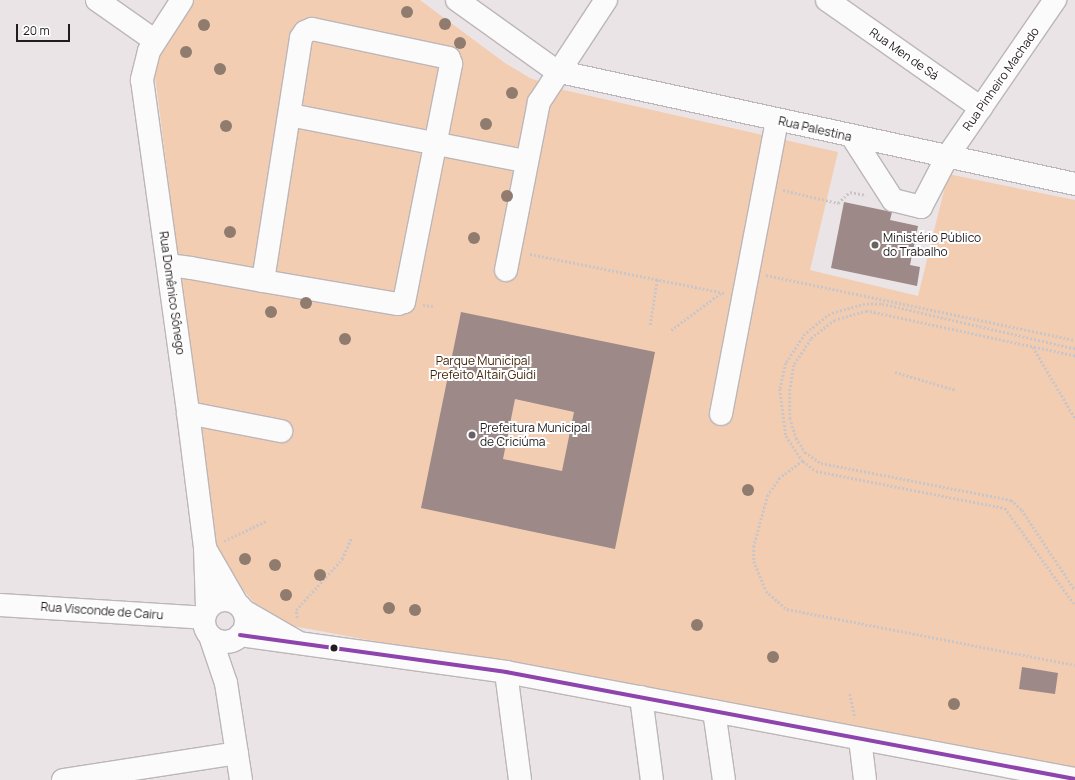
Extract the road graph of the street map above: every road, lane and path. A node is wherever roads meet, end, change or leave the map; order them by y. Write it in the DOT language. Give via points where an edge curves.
graph roads {
  1 [pos="97,0"];
  2 [pos="182,0"];
  3 [pos="457,0"];
  4 [pos="606,0"];
  5 [pos="826,0"];
  6 [pos="1055,0"];
  7 [pos="154,40"];
  8 [pos="556,71"];
  9 [pos="981,108"];
  10 [pos="290,115"];
  11 [pos="777,121"];
  12 [pos="853,138"];
  13 [pos="436,142"];
  14 [pos="947,157"];
  15 [pos="525,161"];
  16 [pos="1075,184"];
  17 [pos="764,186"];
  18 [pos="893,200"];
  19 [pos="507,260"];
  20 [pos="168,265"];
  21 [pos="748,272"];
  22 [pos="658,280"];
  23 [pos="263,281"];
  24 [pos="721,292"];
  25 [pos="743,297"];
  26 [pos="650,325"];
  27 [pos="672,330"];
  28 [pos="1075,340"];
  29 [pos="1034,347"];
  30 [pos="1075,349"];
  31 [pos="1075,356"];
  32 [pos="895,372"];
  33 [pos="956,390"];
  34 [pos="188,413"];
  35 [pos="721,414"];
  36 [pos="1075,418"];
  37 [pos="281,431"];
  38 [pos="803,461"];
  39 [pos="266,521"];
  40 [pos="352,537"];
  41 [pos="205,547"];
  42 [pos="1075,590"];
  43 [pos="1075,604"];
  44 [pos="0,605"];
  45 [pos="240,607"];
  46 [pos="207,621"];
  47 [pos="238,637"];
  48 [pos="298,643"];
  49 [pos="1075,665"];
  50 [pos="506,672"];
  51 [pos="226,683"];
  52 [pos="641,697"];
  53 [pos="714,711"];
  54 [pos="860,739"];
  55 [pos="236,753"];
  56 [pos="1067,779"];
  57 [pos="62,780"];
  58 [pos="240,780"];
  59 [pos="520,780"];
  60 [pos="652,780"];
  61 [pos="724,780"];
  62 [pos="865,780"];
  1 -- 7 [label="street"];
  2 -- 7 [label="street, Rua Domênico Sônego"];
  3 -- 8 [label="street"];
  4 -- 8 [label="street"];
  5 -- 9 [label="street, Rua Men de Sá"];
  6 -- 9 [label="street, Rua Pinheiro Machado"];
  7 -- 20 [label="street, Rua Domênico Sônego" via="144,65 142,80"];
  8 -- 11 [label="street, Rua Palestina"];
  8 -- 15 [label="street" via="539,102"];
  9 -- 14 [label="street, Rua Pinheiro Machado"];
  10 -- 13 [label="street"];
  10 -- 13 [label="street" via="301,38 312,29 449,58 451,64"];
  10 -- 23 [label="street"];
  11 -- 12 [label="street, Rua Palestina"];
  11 -- 17 [label="street"];
  12 -- 14 [label="street, Rua Palestina"];
  12 -- 18 [label="street"];
  13 -- 15 [label="street"];
  13 -- 23 [label="street" via="404,302"];
  14 -- 16 [label="street, Rua Palestina"];
  14 -- 18 [label="street, Rua Pinheiro Machado" via="921,207"];
  15 -- 19 [label="street"];
  17 -- 18 [label="path" via="838,203 850,192"];
  17 -- 21 [label="street"];
  19 -- 22 [label="path"];
  20 -- 23 [label="street"];
  20 -- 34 [label="street, Rua Domênico Sônego"];
  21 -- 25 [label="street"];
  21 -- 28 [label="path"];
  22 -- 24 [label="path"];
  22 -- 26 [label="path"];
  24 -- 25 [label="path"];
  24 -- 27 [label="path"];
  25 -- 35 [label="street"];
  29 -- 31 [label="path"];
  29 -- 36 [label="path"];
  29 -- 42 [label="path" via="881,312 835,320 812,339 794,365 790,418 805,452 821,463 1010,500 1022,510"];
  30 -- 38 [label="path" via="881,304 865,304 830,314 804,334 786,362 780,389 786,436"];
  32 -- 33 [label="path"];
  34 -- 37 [label="street"];
  34 -- 41 [label="street, Rua Domênico Sônego"];
  38 -- 43 [label="path" via="816,471 1005,508 1014,516"];
  38 -- 49 [label="path" via="780,478 768,495 754,546 754,561 766,591 787,609"];
  39 -- 41 [label="path"];
  40 -- 48 [label="path" via="342,559 296,610"];
  41 -- 45 [label="street, Rua Domênico Sônego"];
  41 -- 46 [label="street, Rua Domênico Sônego"];
  44 -- 46 [label="street, Rua Visconde de Cairu"];
  45 -- 46 [label="street" via="217,601"];
  45 -- 47 [label="street" via="246,624"];
  45 -- 48 [label="street"];
  46 -- 47 [label="street" via="223,642"];
  46 -- 51 [label="street, Rua Domênico Sônego"];
  47 -- 48 [label="street"];
  47 -- 51 [label="street, Rua Domênico Sônego"];
  48 -- 50 [label="street"];
  50 -- 52 [label="street"];
  50 -- 59 [label="street"];
  51 -- 55 [label="street, Rua Domênico Sônego"];
  52 -- 53 [label="street"];
  52 -- 60 [label="street"];
  53 -- 54 [label="street"];
  53 -- 61 [label="street"];
  54 -- 56 [label="street"];
  54 -- 62 [label="street"];
  55 -- 57 [label="street"];
  55 -- 58 [label="street, Rua Domênico Sônego"];
}
